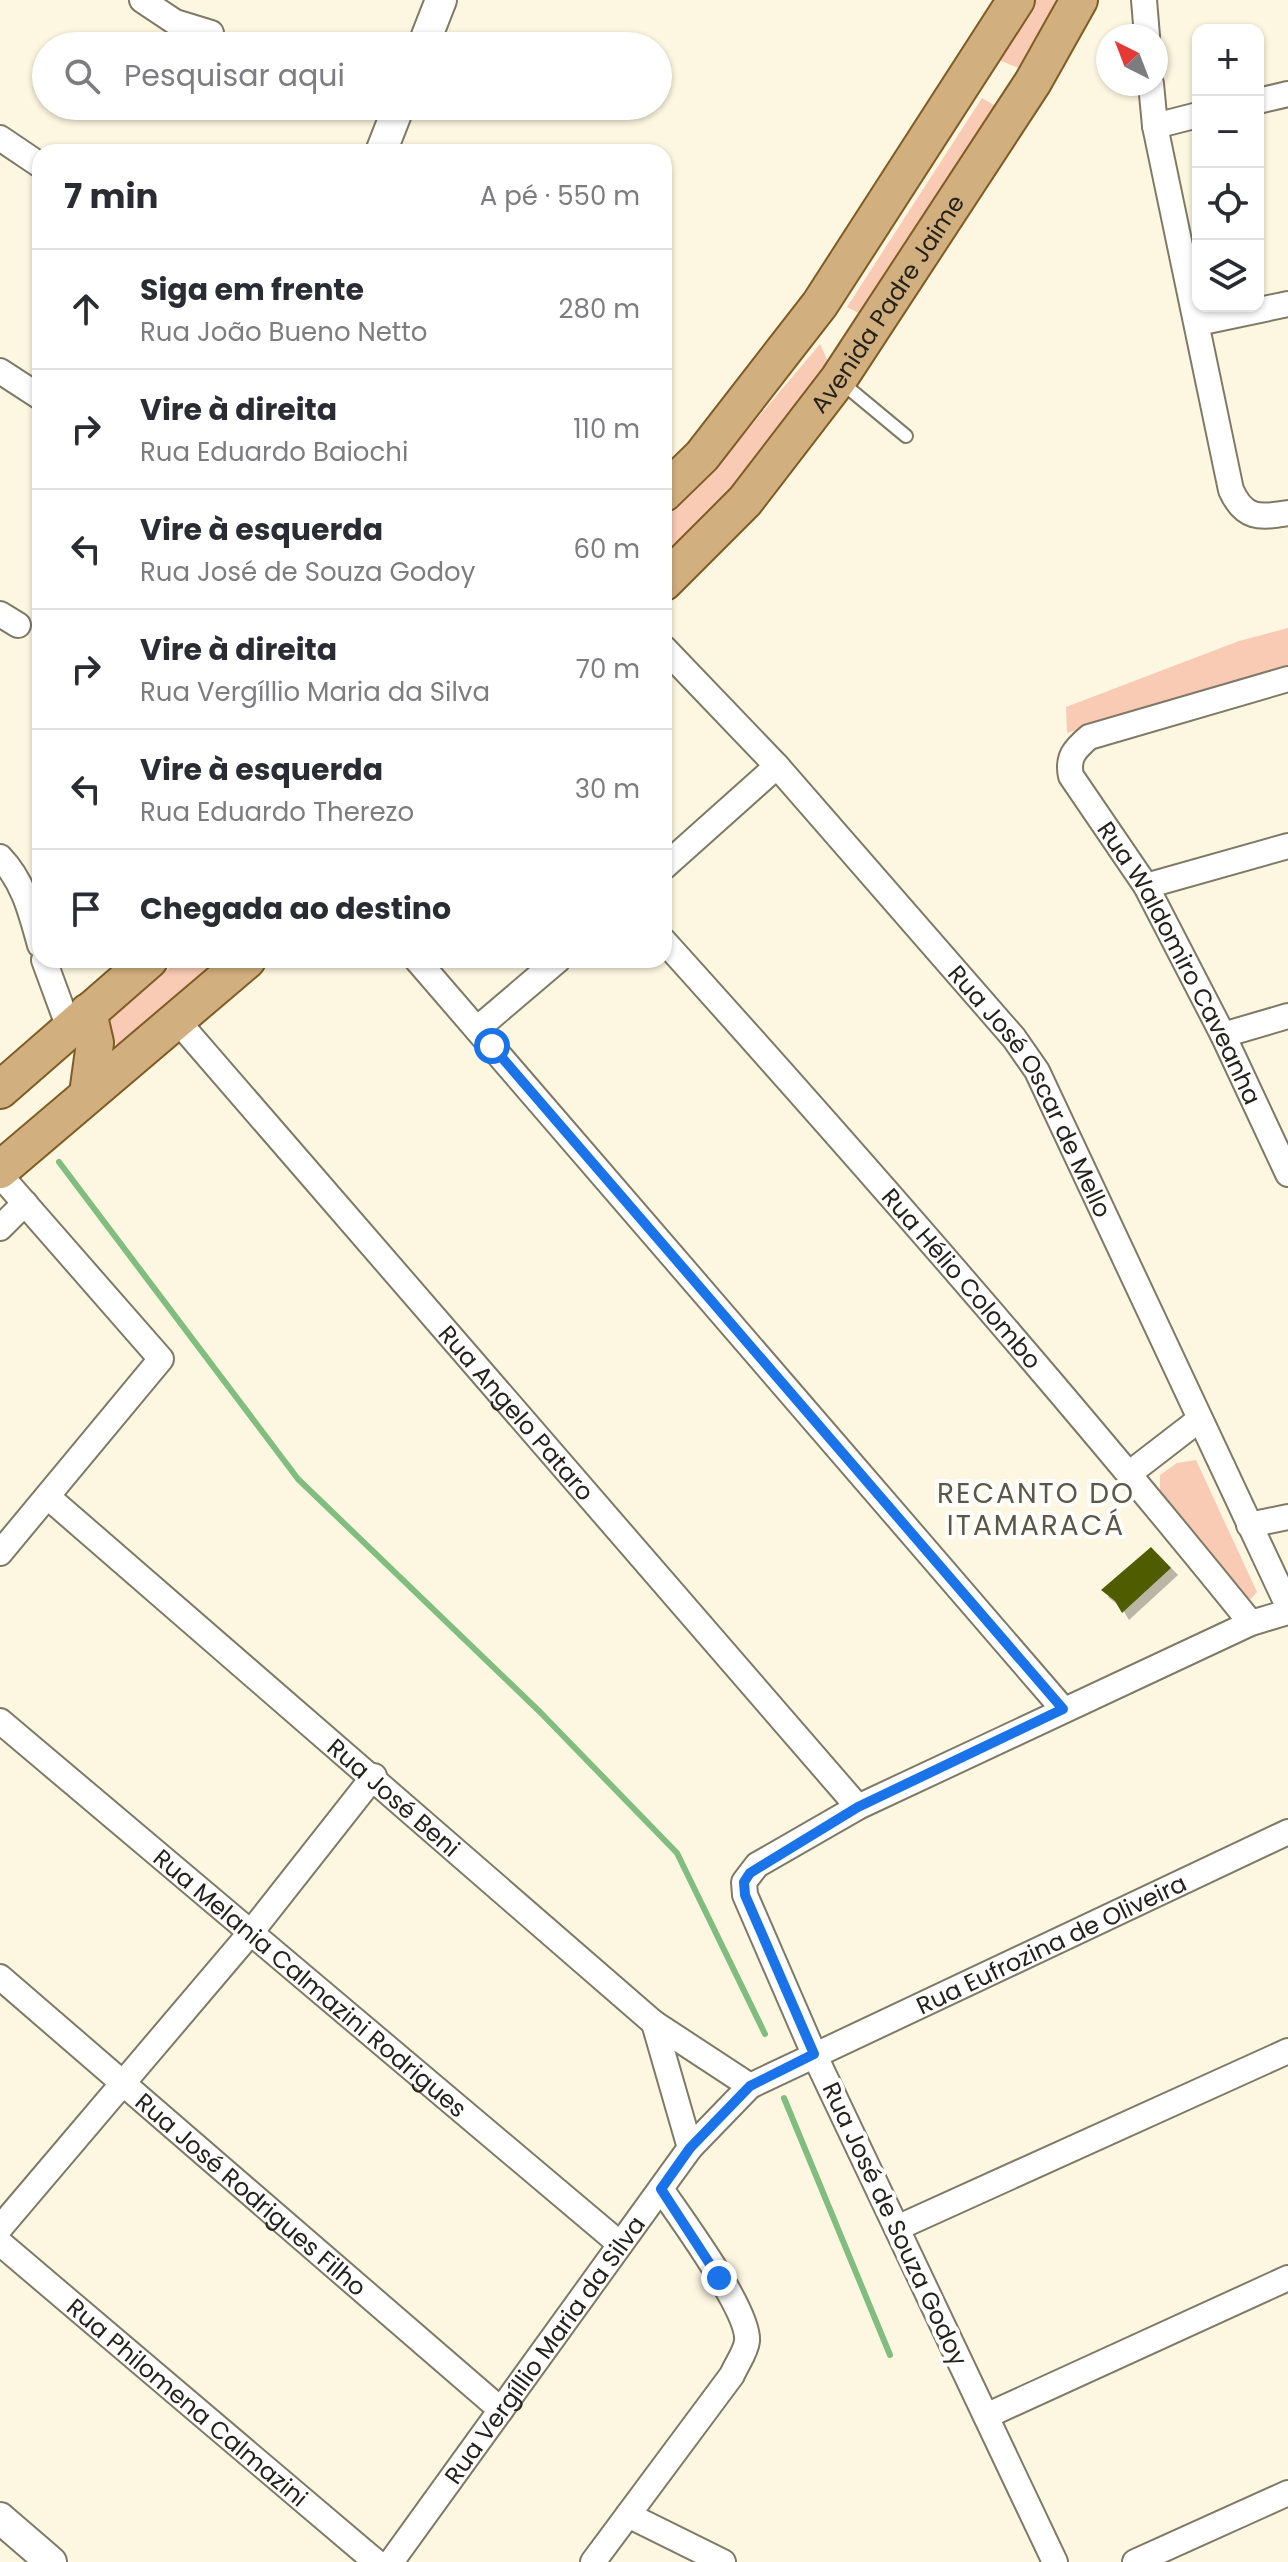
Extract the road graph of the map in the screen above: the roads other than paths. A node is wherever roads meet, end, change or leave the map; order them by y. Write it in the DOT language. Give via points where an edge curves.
graph roads {
  1 [pos="142,0"];
  2 [pos="441,0"];
  3 [pos="1016,0"];
  4 [pos="1079,0"];
  5 [pos="1144,0"];
  6 [pos="1146,24"];
  7 [pos="208,32"];
  8 [pos="428,32"];
  9 [pos="985,51"];
  10 [pos="1033,82"];
  11 [pos="1288,94"];
  12 [pos="1152,96"];
  13 [pos="1264,100"];
  14 [pos="1192,117"];
  15 [pos="394,120"];
  16 [pos="1155,126"];
  17 [pos="0,138"];
  18 [pos="384,144"];
  19 [pos="32,160"];
  20 [pos="820,304"];
  21 [pos="1288,304"];
  22 [pos="1198,323"];
  23 [pos="866,337"];
  24 [pos="0,371"];
  25 [pos="838,380"];
  26 [pos="32,392"];
  27 [pos="906,436"];
  28 [pos="672,485"];
  29 [pos="1288,513"];
  30 [pos="672,574"];
  31 [pos="672,656"];
  32 [pos="1288,679"];
  33 [pos="777,766"];
  34 [pos="1288,846"];
  35 [pos="0,857"];
  36 [pos="672,860"];
  37 [pos="1146,886"];
  38 [pos="32,918"];
  39 [pos="672,950"];
  40 [pos="49,968"];
  41 [pos="137,968"];
  42 [pos="237,968"];
  43 [pos="424,968"];
  44 [pos="549,968"];
  45 [pos="1288,1016"];
  46 [pos="175,1018"];
  47 [pos="78,1020"];
  48 [pos="477,1029"];
  49 [pos="1223,1035"];
  50 [pos="0,1090"];
  51 [pos="88,1094"];
  52 [pos="0,1173"];
  53 [pos="1288,1174"];
  54 [pos="25,1203"];
  55 [pos="0,1228"];
  56 [pos="1200,1419"];
  57 [pos="1130,1473"];
  58 [pos="48,1497"];
  59 [pos="1288,1517"];
  60 [pos="1249,1525"];
  61 [pos="0,1553"];
  62 [pos="1288,1609"];
  63 [pos="1251,1623"];
  64 [pos="1063,1709"];
  65 [pos="0,1721"];
  66 [pos="374,1776"];
  67 [pos="858,1807"];
  68 [pos="1288,1832"];
  69 [pos="252,1931"];
  70 [pos="0,1977"];
  71 [pos="654,2023"];
  72 [pos="1288,2051"];
  73 [pos="814,2054"];
  74 [pos="122,2080"];
  75 [pos="750,2086"];
  76 [pos="690,2148"];
  77 [pos="661,2189"];
  78 [pos="0,2228"];
  79 [pos="897,2228"];
  80 [pos="0,2243"];
  81 [pos="620,2244"];
  82 [pos="1288,2278"];
  83 [pos="501,2410"];
  84 [pos="986,2416"];
  85 [pos="1288,2493"];
  86 [pos="628,2515"];
  87 [pos="0,2518"];
  88 [pos="1142,2561"];
  89 [pos="51,2562"];
  90 [pos="376,2562"];
  91 [pos="391,2562"];
  92 [pos="593,2562"];
  93 [pos="723,2562"];
  94 [pos="1055,2562"];
  1 -- 7 [label="street" via="175,22"];
  2 -- 8 [label="street"];
  3 -- 9 [label="main road"];
  4 -- 10 [label="main road, Avenida Padre Jaime"];
  5 -- 6 [label="street"];
  9 -- 10 [label="main road" via="1006,76"];
  9 -- 20 [label="main road"];
  10 -- 23 [label="main road, Avenida Padre Jaime"];
  11 -- 13 [label="street"];
  12 -- 16 [label="street"];
  14 -- 16 [label="street"];
  15 -- 18 [label="street"];
  16 -- 22 [label="street"];
  17 -- 19 [label="street"];
  20 -- 23 [label="main road" via="847,315"];
  20 -- 28 [label="main road" via="702,456"];
  21 -- 22 [label="street"];
  22 -- 29 [label="street" via="1231,490 1243,512 1258,518"];
  23 -- 25 [label="main road, Avenida Padre Jaime"];
  24 -- 26 [label="street"];
  25 -- 27 [label="lane"];
  25 -- 30 [label="main road, Avenida Padre Jaime" via="745,501"];
  31 -- 33 [label="street, Rua José Oscar de Mello"];
  32 -- 37 [label="street, Rua Waldomiro Caveanha" via="1089,737 1070,757 1071,776"];
  33 -- 36 [label="street"];
  33 -- 56 [label="street, Rua José Oscar de Mello" via="1037,1071"];
  34 -- 37 [label="street"];
  35 -- 38 [label="street" via="14,872"];
  37 -- 49 [label="street, Rua Waldomiro Caveanha"];
  39 -- 57 [label="street, Rua Hélio Colombo"];
  40 -- 47 [label="street"];
  41 -- 47 [label="main road"];
  42 -- 46 [label="main road"];
  43 -- 48 [label="street"];
  44 -- 48 [label="street"];
  45 -- 49 [label="street"];
  46 -- 51 [label="main road"];
  46 -- 67 [label="street, Rua Angelo Pataro"];
  47 -- 50 [label="main road"];
  47 -- 51 [label="main road" via="95,1043"];
  48 -- 64 [label="street"];
  49 -- 53 [label="street, Rua Waldomiro Caveanha"];
  51 -- 52 [label="main road"];
  52 -- 54 [label="street"];
  54 -- 55 [label="street"];
  54 -- 58 [label="street" via="161,1359"];
  56 -- 57 [label="street"];
  56 -- 60 [label="street, Rua José Oscar de Mello"];
  57 -- 63 [label="street, Rua Hélio Colombo"];
  58 -- 61 [label="street"];
  58 -- 66 [label="street, Rua José Beni"];
  59 -- 60 [label="street"];
  60 -- 62 [label="street, Rua José Oscar de Mello"];
  62 -- 63 [label="street"];
  63 -- 64 [label="street"];
  64 -- 67 [label="street"];
  65 -- 69 [label="street, Rua Melania Calmazini Rodrigues"];
  66 -- 69 [label="street"];
  66 -- 71 [label="street, Rua José Beni"];
  67 -- 73 [label="street, Rua José de Souza Godoy" via="757,1865 744,1882"];
  68 -- 73 [label="street, Rua Eufrozina de Oliveira"];
  69 -- 74 [label="street"];
  69 -- 81 [label="street, Rua Melania Calmazini Rodrigues"];
  70 -- 74 [label="street, Rua José Rodrigues Filho"];
  71 -- 75 [label="street, Rua José Beni"];
  71 -- 76 [label="street"];
  72 -- 79 [label="street"];
  73 -- 75 [label="street, Rua Vergíllio Maria da Silva"];
  73 -- 79 [label="street, Rua José de Souza Godoy"];
  74 -- 78 [label="street"];
  74 -- 83 [label="street, Rua José Rodrigues Filho"];
  75 -- 76 [label="street, Rua Vergíllio Maria da Silva"];
  76 -- 77 [label="street, Rua Vergíllio Maria da Silva"];
  77 -- 81 [label="street, Rua Vergíllio Maria da Silva"];
  77 -- 86 [label="street" via="744,2321 748,2342 732,2375"];
  79 -- 84 [label="street, Rua José de Souza Godoy"];
  80 -- 90 [label="street, Rua Philomena Calmazini"];
  81 -- 83 [label="street, Rua Vergíllio Maria da Silva"];
  82 -- 84 [label="street"];
  83 -- 91 [label="street, Rua Vergíllio Maria da Silva"];
  84 -- 94 [label="street, Rua José de Souza Godoy"];
  85 -- 88 [label="street"];
  86 -- 92 [label="street"];
  86 -- 93 [label="street"];
  87 -- 89 [label="street"];
}
